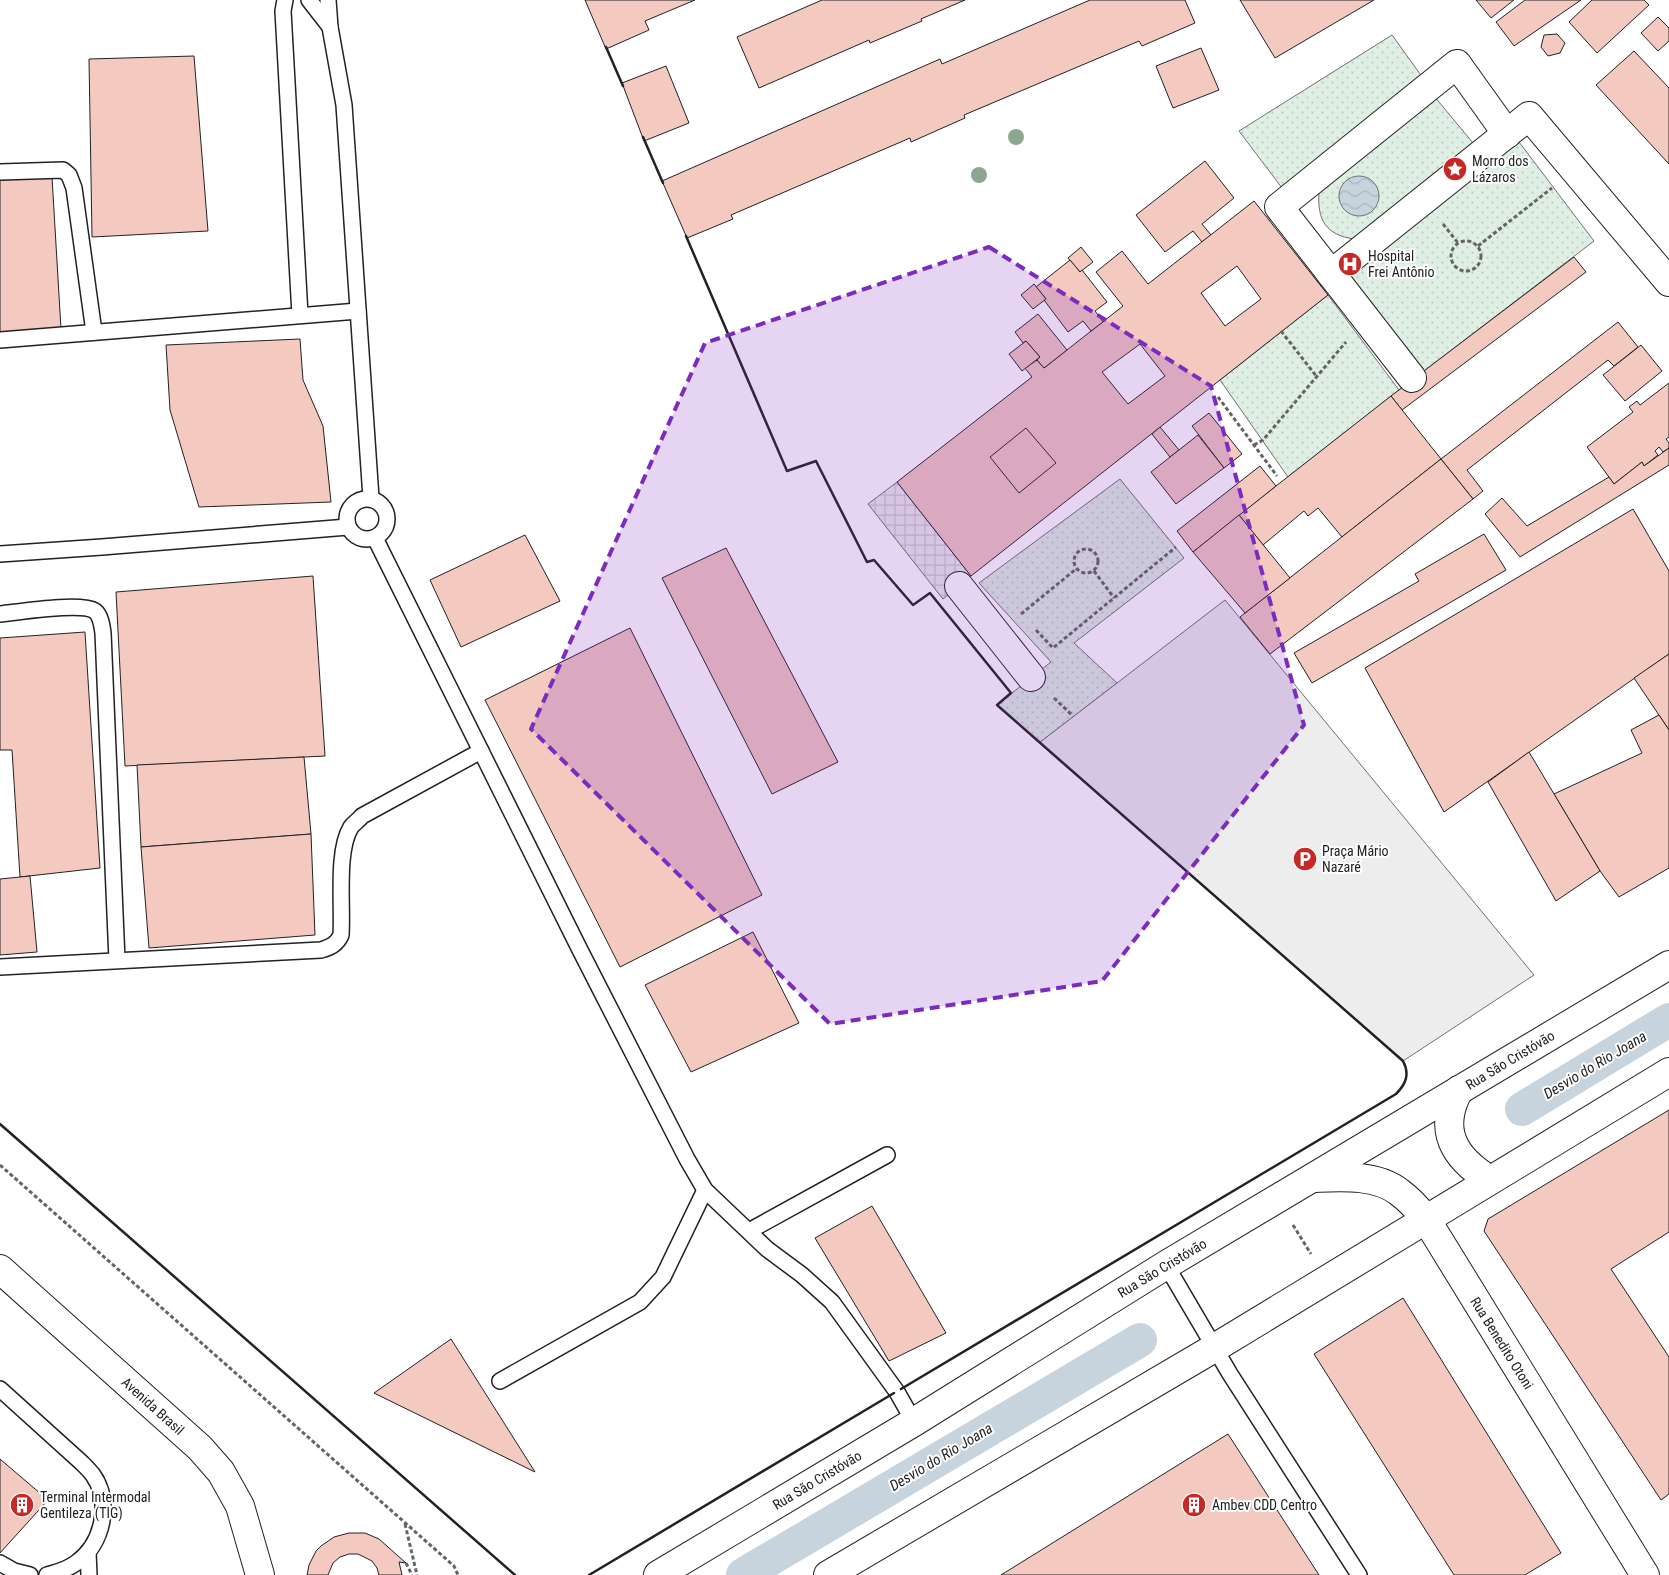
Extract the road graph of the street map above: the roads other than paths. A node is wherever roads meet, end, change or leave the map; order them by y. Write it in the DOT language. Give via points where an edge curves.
graph roads {
  1 [pos="285,0"];
  2 [pos="310,0"];
  3 [pos="328,0"];
  4 [pos="330,27"];
  5 [pos="1507,134"];
  6 [pos="0,172"];
  7 [pos="1331,274"];
  8 [pos="1669,282"];
  9 [pos="358,311"];
  10 [pos="300,315"];
  11 [pos="94,332"];
  12 [pos="0,340"];
  13 [pos="1412,378"];
  14 [pos="370,498"];
  15 [pos="348,527"];
  16 [pos="375,538"];
  17 [pos="0,554"];
  18 [pos="959,586"];
  19 [pos="0,614"];
  20 [pos="1031,677"];
  21 [pos="482,751"];
  22 [pos="117,960"];
  23 [pos="1669,965"];
  24 [pos="0,966"];
  25 [pos="1669,1072"];
  26 [pos="1459,1090"];
  27 [pos="887,1155"];
  28 [pos="1313,1178"];
  29 [pos="1490,1180"];
  30 [pos="705,1190"];
  31 [pos="1426,1220"];
  32 [pos="749,1231"];
  33 [pos="1166,1265"];
  34 [pos="0,1269"];
  35 [pos="1216,1347"];
  36 [pos="500,1381"];
  37 [pos="0,1389"];
  38 [pos="914,1422"];
  39 [pos="251,1542"];
  40 [pos="88,1552"];
  41 [pos="0,1564"];
  42 [pos="6,1575"];
  43 [pos="30,1575"];
  44 [pos="47,1575"];
  45 [pos="88,1575"];
  46 [pos="243,1575"];
  47 [pos="260,1575"];
  48 [pos="658,1575"];
  49 [pos="828,1575"];
  50 [pos="1359,1575"];
  51 [pos="1645,1575"];
  1 -- 10 [label="lane" via="283,11"];
  2 -- 4 [label="lane"];
  3 -- 4 [label="lane"];
  4 -- 9 [label="lane" via="344,105"];
  5 -- 7 [label="street"];
  5 -- 7 [label="street" via="1457,64 1280,207"];
  5 -- 8 [label="street" via="1529,116"];
  6 -- 11 [label="lane" via="63,170 69,175 74,188"];
  7 -- 13 [label="street"];
  9 -- 10 [label="lane"];
  9 -- 14 [label="lane"];
  10 -- 11 [label="lane"];
  11 -- 12 [label="lane"];
  14 -- 15 [label="lane" via="351,506 347,516"];
  14 -- 16 [label="lane" via="380,502 387,512 384,532"];
  15 -- 16 [label="lane" via="354,535 364,539"];
  15 -- 17 [label="lane"];
  16 -- 21 [label="lane"];
  18 -- 20 [label="street"];
  19 -- 22 [label="lane" via="80,607 94,610 99,615 103,633"];
  21 -- 22 [label="lane" via="362,816 351,827 342,863 341,934 338,942 330,947"];
  21 -- 30 [label="lane" via="578,948"];
  22 -- 24 [label="lane"];
  23 -- 26 [label="street, Rua São Cristóvão"];
  25 -- 29 [label="street"];
  26 -- 28 [label="street, Rua São Cristóvão"];
  26 -- 29 [label="street" via="1449,1121 1453,1144 1466,1163"];
  27 -- 32 [label="lane"];
  28 -- 31 [label="street, Rua Benedito Otoni" via="1360,1178 1378,1182 1397,1190"];
  28 -- 33 [label="street, Rua São Cristóvão"];
  29 -- 31 [label="street"];
  30 -- 32 [label="lane"];
  30 -- 36 [label="lane" via="663,1277 640,1302"];
  31 -- 35 [label="street"];
  31 -- 51 [label="street, Rua Benedito Otoni"];
  32 -- 38 [label="lane" via="832,1302 897,1392"];
  33 -- 35 [label="lane"];
  33 -- 38 [label="street, Rua São Cristóvão"];
  34 -- 39 [label="street, Avenida Brasil" via="200,1448 221,1472 240,1506"];
  35 -- 49 [label="street"];
  35 -- 50 [label="lane"];
  37 -- 40 [label="lane" via="93,1476 100,1491 102,1523"];
  38 -- 48 [label="street, Rua São Cristóvão"];
  39 -- 46 [label="lane"];
  39 -- 47 [label="street, Avenida Brasil"];
  40 -- 44 [label="lane" via="62,1571"];
  40 -- 45 [label="lane"];
  41 -- 42 [label="lane"];
  41 -- 43 [label="lane"];
}
